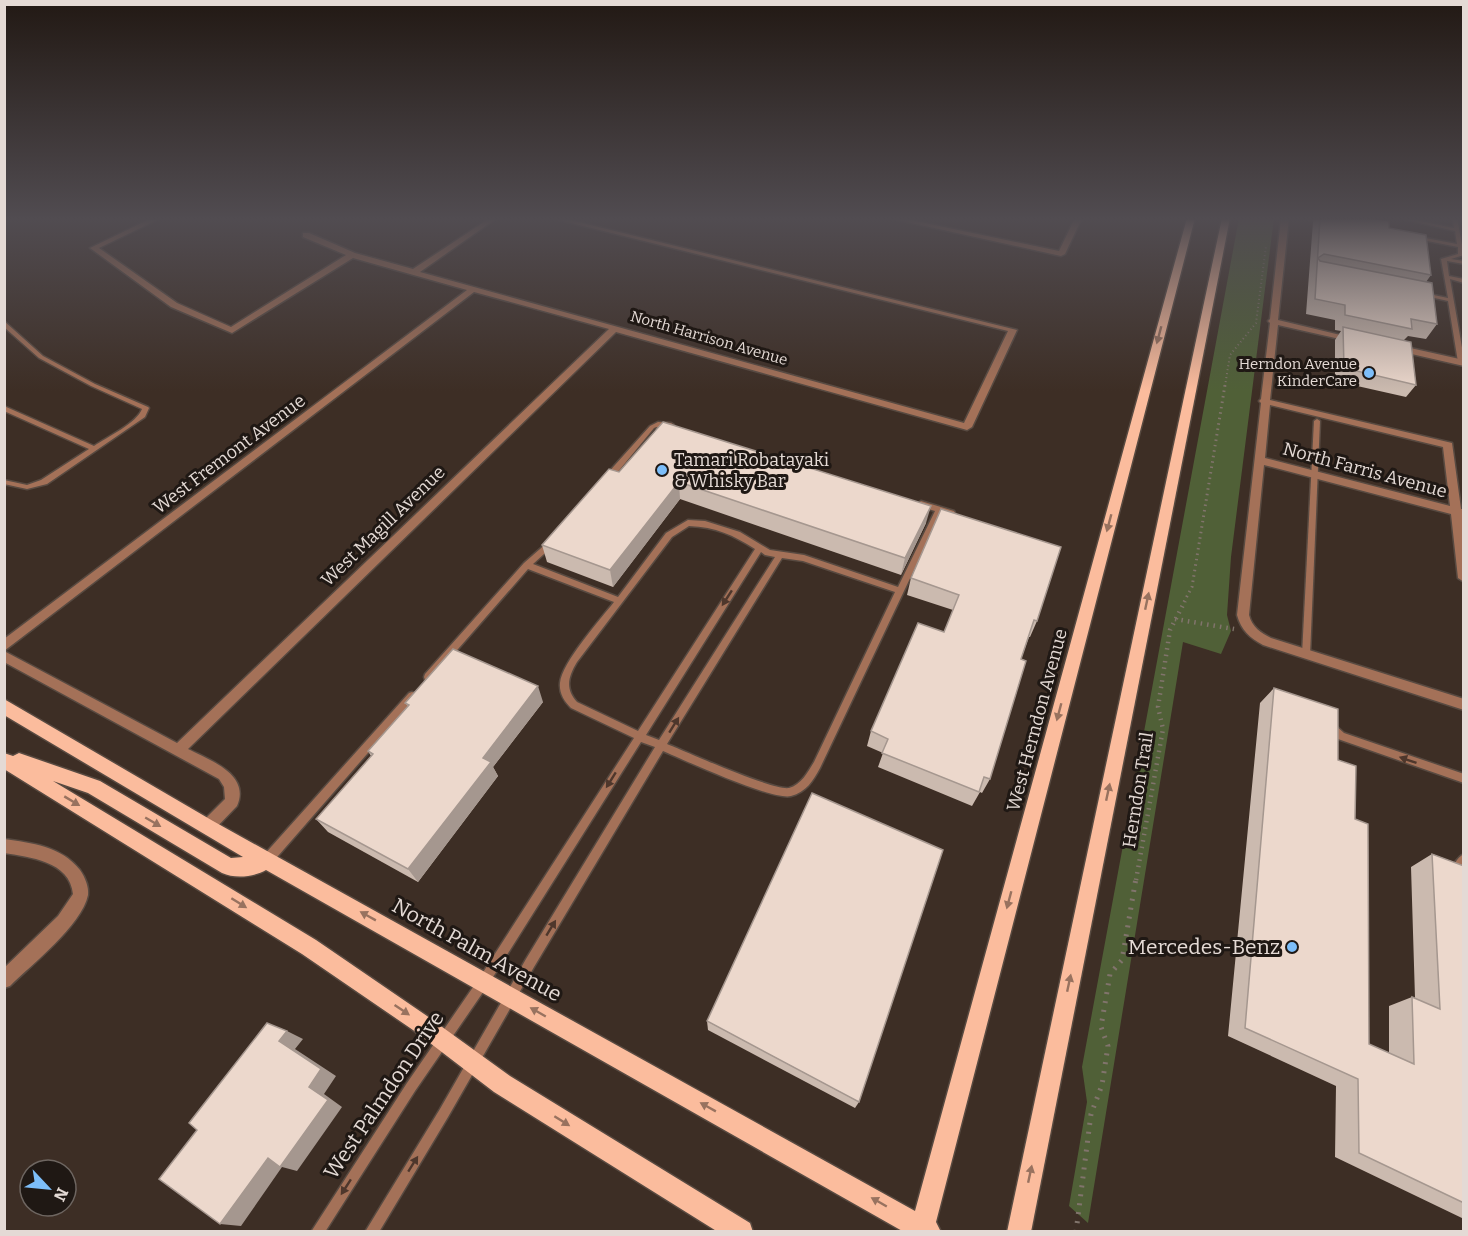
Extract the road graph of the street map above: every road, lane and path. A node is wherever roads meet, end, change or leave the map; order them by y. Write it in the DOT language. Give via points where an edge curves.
graph roads {
  1 [pos="132,276"];
  2 [pos="319,276"];
  3 [pos="428,276"];
  4 [pos="796,276"];
  5 [pos="1176,276"];
  6 [pos="1214,276"];
  7 [pos="1262,276"];
  8 [pos="1278,276"];
  9 [pos="1447,277"];
  10 [pos="1464,281"];
  11 [pos="474,288"];
  12 [pos="1417,293"];
  13 [pos="1450,300"];
  14 [pos="1272,321"];
  15 [pos="4,323"];
  16 [pos="615,328"];
  17 [pos="15,333"];
  18 [pos="4,338"];
  19 [pos="1359,340"];
  20 [pos="1382,345"];
  21 [pos="1462,362"];
  22 [pos="1264,401"];
  23 [pos="4,408"];
  24 [pos="1317,421"];
  25 [pos="681,428"];
  26 [pos="95,449"];
  27 [pos="1258,459"];
  28 [pos="1315,474"];
  29 [pos="4,482"];
  30 [pos="605,482"];
  31 [pos="916,502"];
  32 [pos="939,509"];
  33 [pos="1460,512"];
  34 [pos="960,516"];
  35 [pos="558,536"];
  36 [pos="759,549"];
  37 [pos="779,556"];
  38 [pos="527,564"];
  39 [pos="1464,578"];
  40 [pos="900,591"];
  41 [pos="618,600"];
  42 [pos="1175,620"];
  43 [pos="1252,633"];
  44 [pos="4,646"];
  45 [pos="1306,655"];
  46 [pos="4,656"];
  47 [pos="425,681"];
  48 [pos="417,690"];
  49 [pos="1464,705"];
  50 [pos="4,706"];
  51 [pos="1326,713"];
  52 [pos="640,735"];
  53 [pos="661,745"];
  54 [pos="177,751"];
  55 [pos="4,758"];
  56 [pos="1464,779"];
  57 [pos="207,827"];
  58 [pos="4,846"];
  59 [pos="1464,859"];
  60 [pos="267,860"];
  61 [pos="1453,886"];
  62 [pos="4,980"];
  63 [pos="484,981"];
  64 [pos="511,997"];
  65 [pos="443,1040"];
  66 [pos="473,1062"];
  67 [pos="924,1230"];
  68 [pos="317,1232"];
  69 [pos="371,1232"];
  70 [pos="741,1232"];
  71 [pos="1019,1232"];
  72 [pos="1076,1232"];
  1 -- 2 [label="street" via="174,305 232,330"];
  3 -- 11 [label="street, North Harrison Avenue"];
  4 -- 16 [label="street, North Harrison Avenue" via="1013,330 967,427"];
  5 -- 67 [label="main road, West Herndon Avenue, one-way"];
  71 -- 6 [label="main road, one-way"];
  7 -- 42 [label="path, Herndon Trail" via="1256,323 1230,355 1192,586"];
  8 -- 14 [label="street"];
  9 -- 10 [label="lane"];
  9 -- 13 [label="lane"];
  11 -- 16 [label="street, North Harrison Avenue"];
  11 -- 44 [label="street, West Fremont Avenue"];
  12 -- 13 [label="lane"];
  13 -- 21 [label="lane"];
  14 -- 19 [label="street"];
  14 -- 22 [label="street"];
  15 -- 17 [label="lane"];
  16 -- 54 [label="street, West Magill Avenue"];
  17 -- 18 [label="lane"];
  17 -- 26 [label="lane" via="41,357 146,408 143,416"];
  20 -- 21 [label="street"];
  22 -- 27 [label="street"];
  22 -- 33 [label="street" via="1448,445"];
  23 -- 26 [label="lane"];
  24 -- 28 [label="lane"];
  25 -- 30 [label="lane" via="658,424 652,428"];
  26 -- 29 [label="lane" via="44,482 27,487"];
  27 -- 28 [label="street, North Farris Avenue"];
  27 -- 43 [label="street" via="1243,615"];
  28 -- 33 [label="street, North Farris Avenue"];
  28 -- 45 [label="lane"];
  31 -- 32 [label="lane"];
  32 -- 34 [label="lane"];
  32 -- 40 [label="lane"];
  33 -- 39 [label="street"];
  35 -- 38 [label="lane"];
  36 -- 37 [label="lane"];
  36 -- 41 [label="lane" via="737,534 705,524 680,525"];
  36 -- 52 [label="lane, West Palmdon Drive, one-way"];
  37 -- 40 [label="lane" via="804,558"];
  53 -- 37 [label="lane, one-way"];
  38 -- 41 [label="lane"];
  38 -- 47 [label="lane"];
  40 -- 53 [label="lane" via="817,765 803,786 795,791 774,792"];
  41 -- 52 [label="lane" via="568,668 565,693 574,705"];
  42 -- 43 [label="path"];
  42 -- 72 [label="path, Herndon Trail" via="1158,707 1163,729 1122,960 1110,974 1101,1027 1108,1046 1102,1085 1091,1114"];
  43 -- 45 [label="street"];
  45 -- 49 [label="street"];
  46 -- 54 [label="street"];
  48 -- 60 [label="lane"];
  50 -- 57 [label="main road, North Palm Avenue"];
  56 -- 51 [label="lane, one-way" via="1341,736 1327,723"];
  52 -- 53 [label="lane"];
  52 -- 63 [label="lane, West Palmdon Drive, one-way"];
  64 -- 53 [label="lane, one-way"];
  54 -- 57 [label="street" via="224,776 231,785 232,801"];
  55 -- 60 [label="main road, one-way" via="94,787 229,867 256,866"];
  55 -- 65 [label="main road, one-way" via="309,947"];
  57 -- 60 [label="main road, North Palm Avenue"];
  58 -- 62 [label="street" via="41,852 69,869 81,888 78,902 66,918"];
  59 -- 61 [label="lane"];
  63 -- 60 [label="main road, North Palm Avenue, one-way"];
  63 -- 64 [label="main road, North Palm Avenue"];
  63 -- 65 [label="lane, West Palmdon Drive"];
  64 -- 66 [label="lane"];
  67 -- 64 [label="main road, North Palm Avenue, one-way"];
  65 -- 66 [label="main road"];
  65 -- 68 [label="lane, West Palmdon Drive, one-way"];
  69 -- 66 [label="lane, one-way"];
  66 -- 70 [label="main road, one-way" via="502,1084"];
}
